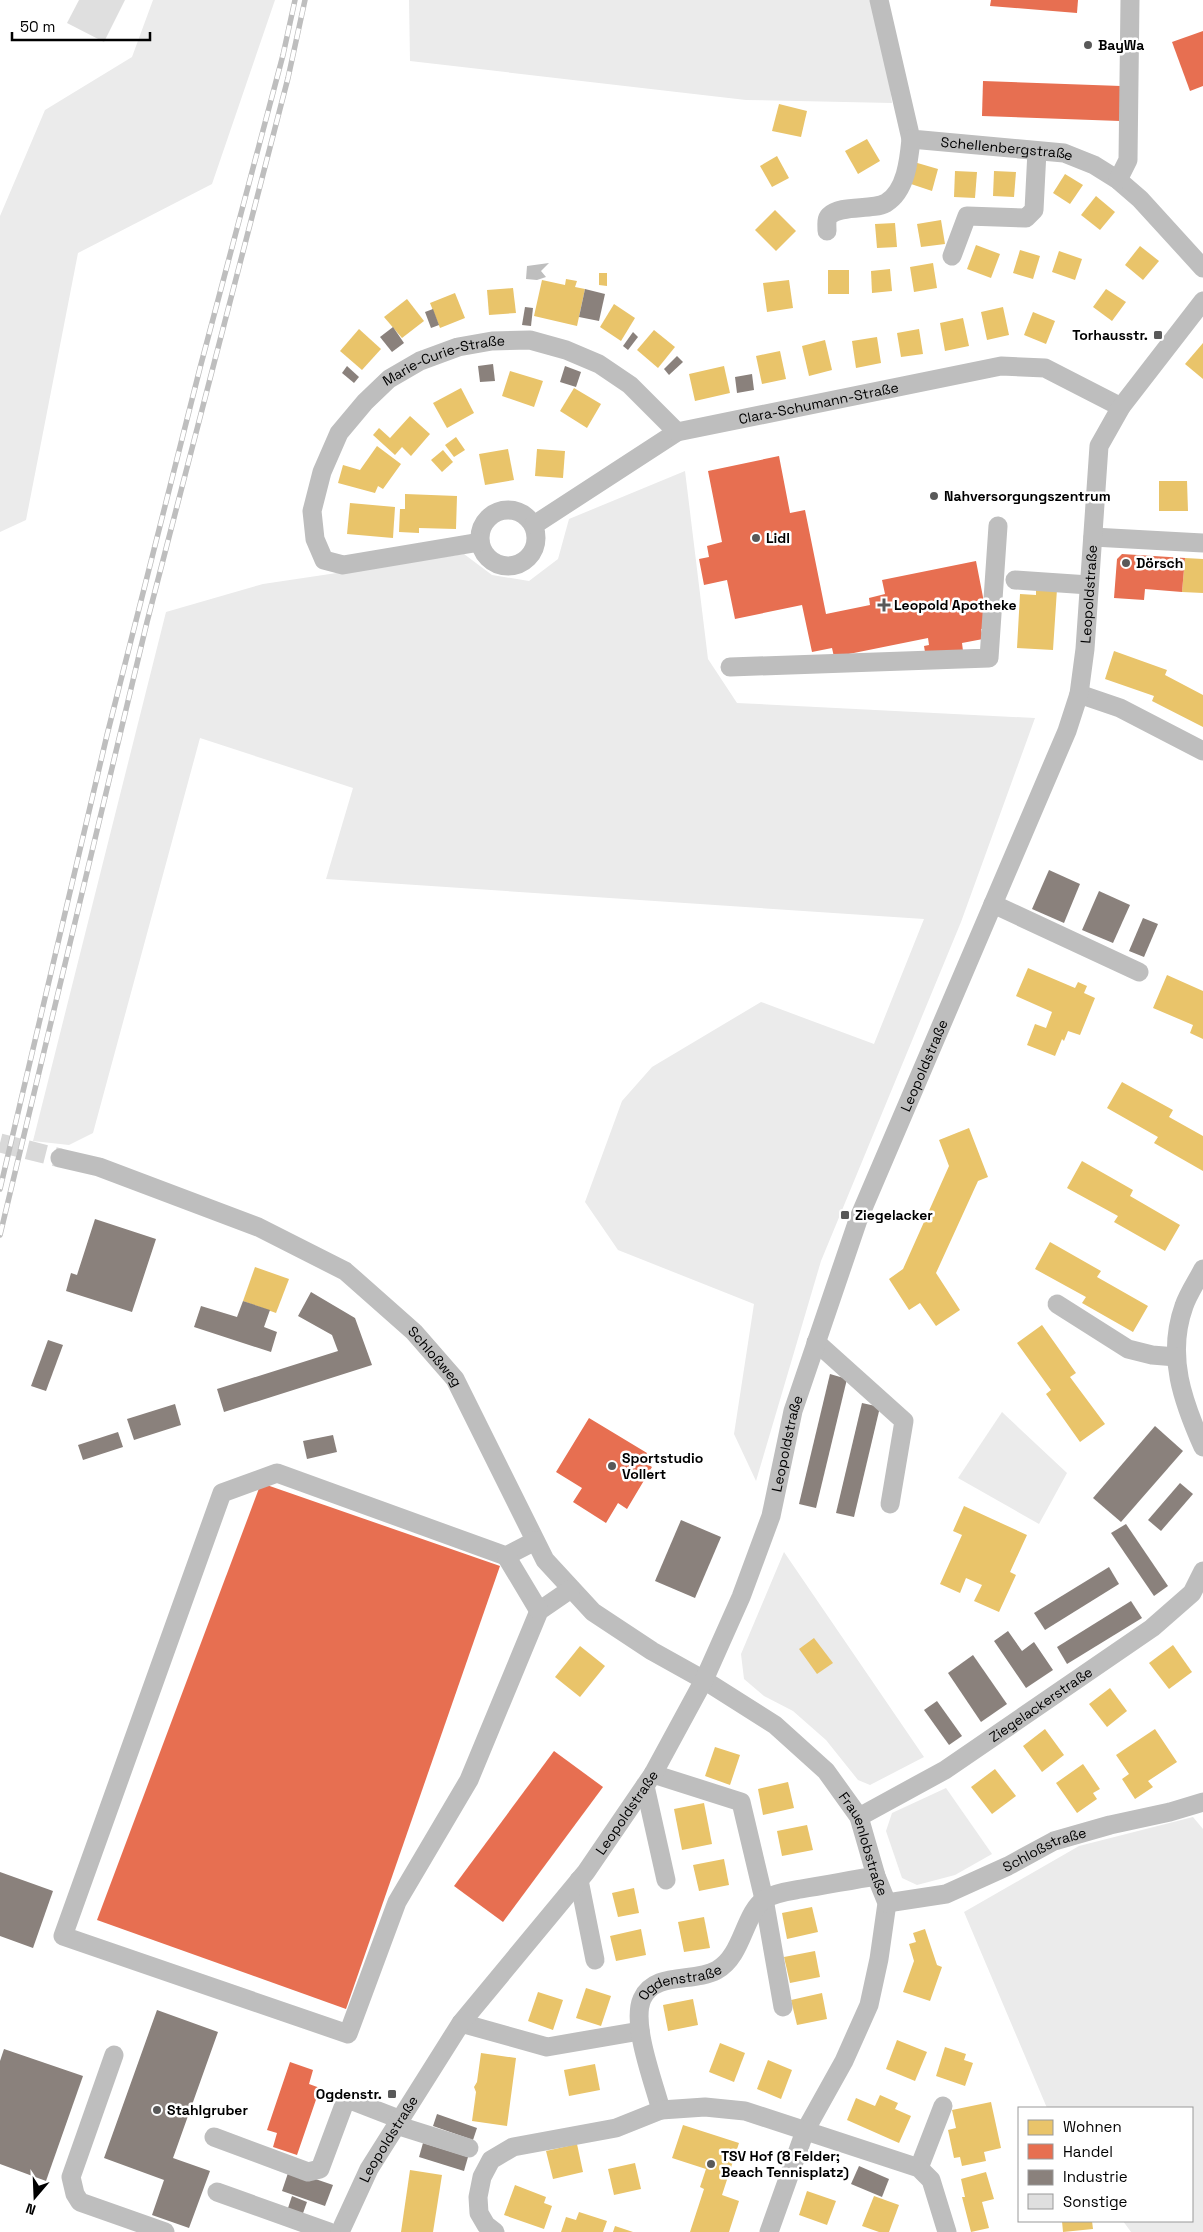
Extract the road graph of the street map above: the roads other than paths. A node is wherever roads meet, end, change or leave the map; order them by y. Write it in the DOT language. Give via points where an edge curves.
graph roads {
  1 [pos="879,0"];
  2 [pos="1130,0"];
  3 [pos="911,140"];
  4 [pos="1037,151"];
  5 [pos="1118,180"];
  6 [pos="827,231"];
  7 [pos="952,256"];
  8 [pos="1203,268"];
  9 [pos="1203,301"];
  10 [pos="1121,407"];
  11 [pos="677,432"];
  12 [pos="534,525"];
  13 [pos="998,526"];
  14 [pos="1093,537"];
  15 [pos="480,542"];
  16 [pos="1203,543"];
  17 [pos="1015,580"];
  18 [pos="1089,585"];
  19 [pos="730,667"];
  20 [pos="1078,694"];
  21 [pos="1203,751"];
  22 [pos="993,904"];
  23 [pos="1139,972"];
  24 [pos="60,1158"];
  25 [pos="1203,1269"];
  26 [pos="1057,1304"];
  27 [pos="816,1342"];
  28 [pos="1176,1357"];
  29 [pos="1203,1447"];
  30 [pos="890,1504"];
  31 [pos="535,1541"];
  32 [pos="506,1556"];
  33 [pos="1203,1571"];
  34 [pos="572,1589"];
  35 [pos="539,1611"];
  36 [pos="704,1680"];
  37 [pos="649,1780"];
  38 [pos="1203,1802"];
  39 [pos="859,1817"];
  40 [pos="876,1876"];
  41 [pos="578,1880"];
  42 [pos="666,1880"];
  43 [pos="764,1899"];
  44 [pos="887,1903"];
  45 [pos="595,1960"];
  46 [pos="783,2007"];
  47 [pos="461,2023"];
  48 [pos="640,2030"];
  49 [pos="114,2055"];
  50 [pos="943,2106"];
  51 [pos="661,2110"];
  52 [pos="398,2122"];
  53 [pos="805,2132"];
  54 [pos="214,2137"];
  55 [pos="469,2148"];
  56 [pos="919,2168"];
  57 [pos="217,2192"];
  58 [pos="165,2232"];
  59 [pos="329,2232"];
  60 [pos="340,2232"];
  61 [pos="495,2232"];
  62 [pos="769,2232"];
  63 [pos="947,2232"];
  1 -- 3 [label="street"];
  2 -- 5 [label="street" via="1128,160"];
  3 -- 4 [label="street, Schellenbergstraße"];
  3 -- 6 [label="street" via="909,161 895,195 886,203 872,207 840,210 827,220"];
  4 -- 5 [label="street, Schellenbergstraße" via="1064,153 1094,165"];
  4 -- 7 [label="street" via="1034,210 1026,218 967,216"];
  5 -- 8 [label="street, Schellenbergstraße" via="1140,199"];
  9 -- 10 [label="street, Leopoldstraße"];
  10 -- 11 [label="street, Clara-Schumann-Straße" via="1045,368 1001,366"];
  10 -- 14 [label="street, Leopoldstraße" via="1099,446"];
  11 -- 12 [label="street, Clara-Schumann-Straße"];
  11 -- 15 [label="street, Marie-Curie-Straße" via="630,385 599,364 539,342 492,341 458,347 420,361 389,379 339,433 322,472 312,512 315,539 324,560 343,565"];
  12 -- 15 [label="street" via="514,510 499,511 486,521"];
  12 -- 15 [label="street" via="537,536 534,551 524,563 509,567 493,562 484,553"];
  13 -- 19 [label="street" via="989,658"];
  14 -- 16 [label="street"];
  14 -- 18 [label="street, Leopoldstraße"];
  17 -- 18 [label="street"];
  18 -- 20 [label="street, Leopoldstraße"];
  20 -- 21 [label="street" via="1120,708"];
  20 -- 22 [label="street, Leopoldstraße" via="1067,731"];
  22 -- 23 [label="street"];
  22 -- 27 [label="street, Leopoldstraße" via="858,1220"];
  24 -- 31 [label="street, Schloßweg" via="99,1167 258,1226 344,1271 414,1332 455,1379"];
  25 -- 28 [label="street" via="1184,1307 1174,1352"];
  26 -- 28 [label="street" via="1128,1349"];
  27 -- 30 [label="street" via="904,1421"];
  27 -- 36 [label="street, Leopoldstraße" via="793,1411 772,1516"];
  28 -- 29 [label="street" via="1185,1407"];
  31 -- 32 [label="street"];
  31 -- 34 [label="street, Schloßweg" via="545,1560"];
  32 -- 35 [label="street"];
  32 -- 35 [label="street" via="277,1472 222,1493 63,1936 348,2034 397,1902 469,1780"];
  33 -- 39 [label="street, Ziegelackerstraße" via="1192,1593 1152,1628 945,1770"];
  34 -- 35 [label="street"];
  34 -- 36 [label="street, Schloßweg" via="593,1612"];
  36 -- 37 [label="street, Leopoldstraße"];
  36 -- 39 [label="street, Frauenlobstraße" via="775,1725 826,1771"];
  37 -- 41 [label="street, Leopoldstraße"];
  37 -- 42 [label="street"];
  37 -- 43 [label="street" via="741,1802"];
  38 -- 44 [label="street, Schloßstraße" via="1054,1841 946,1894"];
  39 -- 40 [label="street, Frauenlobstraße"];
  40 -- 43 [label="street"];
  40 -- 44 [label="street, Frauenlobstraße"];
  41 -- 45 [label="street"];
  41 -- 47 [label="street, Leopoldstraße"];
  43 -- 46 [label="street"];
  43 -- 48 [label="street, Ogdenstraße" via="728,1961 717,1970 663,1981 651,1987 642,1998 639,2009"];
  44 -- 53 [label="street, Frauenlobstraße" via="869,2005"];
  47 -- 48 [label="street" via="547,2047"];
  47 -- 52 [label="street, Leopoldstraße"];
  48 -- 51 [label="street, Ogdenstraße"];
  49 -- 58 [label="street" via="71,2177 75,2194 80,2202"];
  50 -- 56 [label="street"];
  51 -- 53 [label="street" via="705,2107 744,2110"];
  51 -- 61 [label="street" via="616,2128 513,2146 491,2160 482,2177 478,2196 479,2213"];
  52 -- 54 [label="street" via="350,2100 345,2102 320,2169 308,2172"];
  52 -- 55 [label="street"];
  52 -- 60 [label="street, Leopoldstraße" via="369,2169"];
  53 -- 56 [label="street"];
  53 -- 62 [label="street, Frauenlobstraße"];
  56 -- 63 [label="street" via="931,2180"];
  57 -- 59 [label="street"];
}
